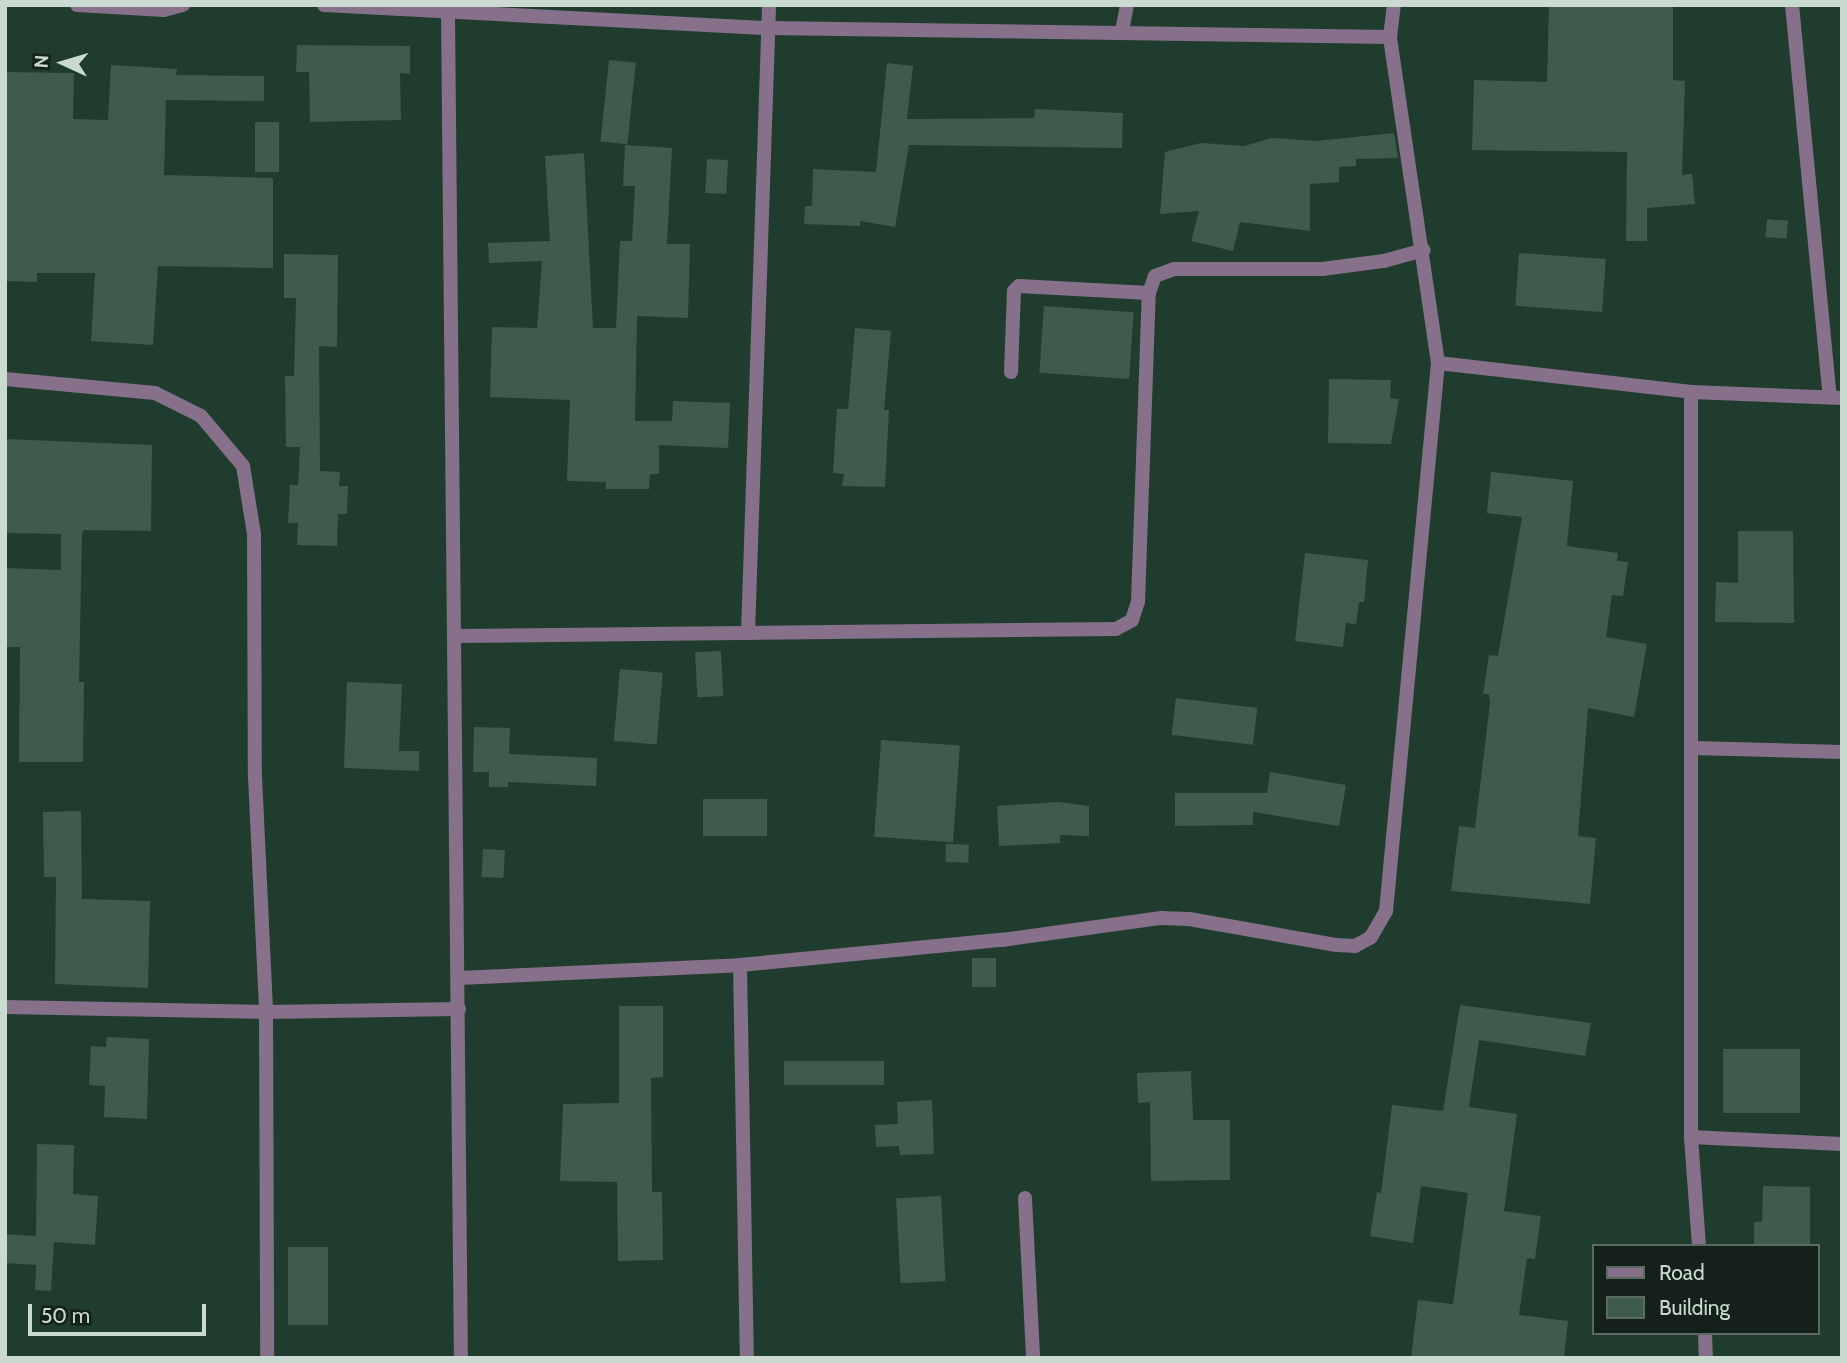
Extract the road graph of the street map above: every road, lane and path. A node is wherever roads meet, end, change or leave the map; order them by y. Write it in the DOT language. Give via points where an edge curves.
graph roads {
  1 [pos="77,5"];
  2 [pos="183,5"];
  3 [pos="324,5"];
  4 [pos="769,5"];
  5 [pos="1127,5"];
  6 [pos="1394,5"];
  7 [pos="1793,5"];
  8 [pos="448,14"];
  9 [pos="768,28"];
  10 [pos="1122,30"];
  11 [pos="1390,37"];
  12 [pos="1424,250"];
  13 [pos="1149,293"];
  14 [pos="1438,363"];
  15 [pos="1011,372"];
  16 [pos="5,379"];
  17 [pos="1691,392"];
  18 [pos="1836,398"];
  19 [pos="748,633"];
  20 [pos="456,636"];
  21 [pos="1693,748"];
  22 [pos="1842,752"];
  23 [pos="740,965"];
  24 [pos="458,978"];
  25 [pos="5,1007"];
  26 [pos="458,1009"];
  27 [pos="266,1012"];
  28 [pos="1691,1137"];
  29 [pos="1842,1144"];
  30 [pos="1025,1198"];
  31 [pos="1699,1244"];
  32 [pos="1705,1335"];
  33 [pos="267,1358"];
  34 [pos="461,1358"];
  35 [pos="747,1358"];
  36 [pos="1033,1358"];
  37 [pos="1706,1358"];
  1 -- 2 [label="street" via="164,10"];
  3 -- 8 [label="street"];
  4 -- 9 [label="street"];
  5 -- 10 [label="street"];
  6 -- 11 [label="street"];
  7 -- 18 [label="street"];
  8 -- 9 [label="street"];
  8 -- 20 [label="street"];
  9 -- 10 [label="street"];
  9 -- 19 [label="street"];
  10 -- 11 [label="street"];
  11 -- 12 [label="street" via="1408,180"];
  12 -- 13 [label="street" via="1322,269 1174,269 1155,276"];
  12 -- 14 [label="street"];
  13 -- 15 [label="street" via="1019,285 1014,291"];
  13 -- 19 [label="street" via="1138,602 1132,620 1116,629"];
  14 -- 17 [label="street"];
  14 -- 23 [label="street" via="1386,911 1371,937 1356,946 1337,945 1161,918 1002,940"];
  16 -- 27 [label="street" via="155,393 201,416 243,466 254,534 255,776"];
  17 -- 18 [label="street"];
  17 -- 21 [label="street"];
  19 -- 20 [label="street"];
  20 -- 24 [label="street"];
  21 -- 22 [label="street"];
  21 -- 28 [label="street"];
  23 -- 24 [label="street"];
  23 -- 35 [label="street"];
  24 -- 26 [label="street"];
  25 -- 27 [label="street"];
  26 -- 27 [label="street"];
  26 -- 34 [label="street"];
  27 -- 33 [label="street"];
  28 -- 29 [label="street"];
  28 -- 31 [label="street"];
  30 -- 36 [label="street"];
  32 -- 37 [label="street"];
}
